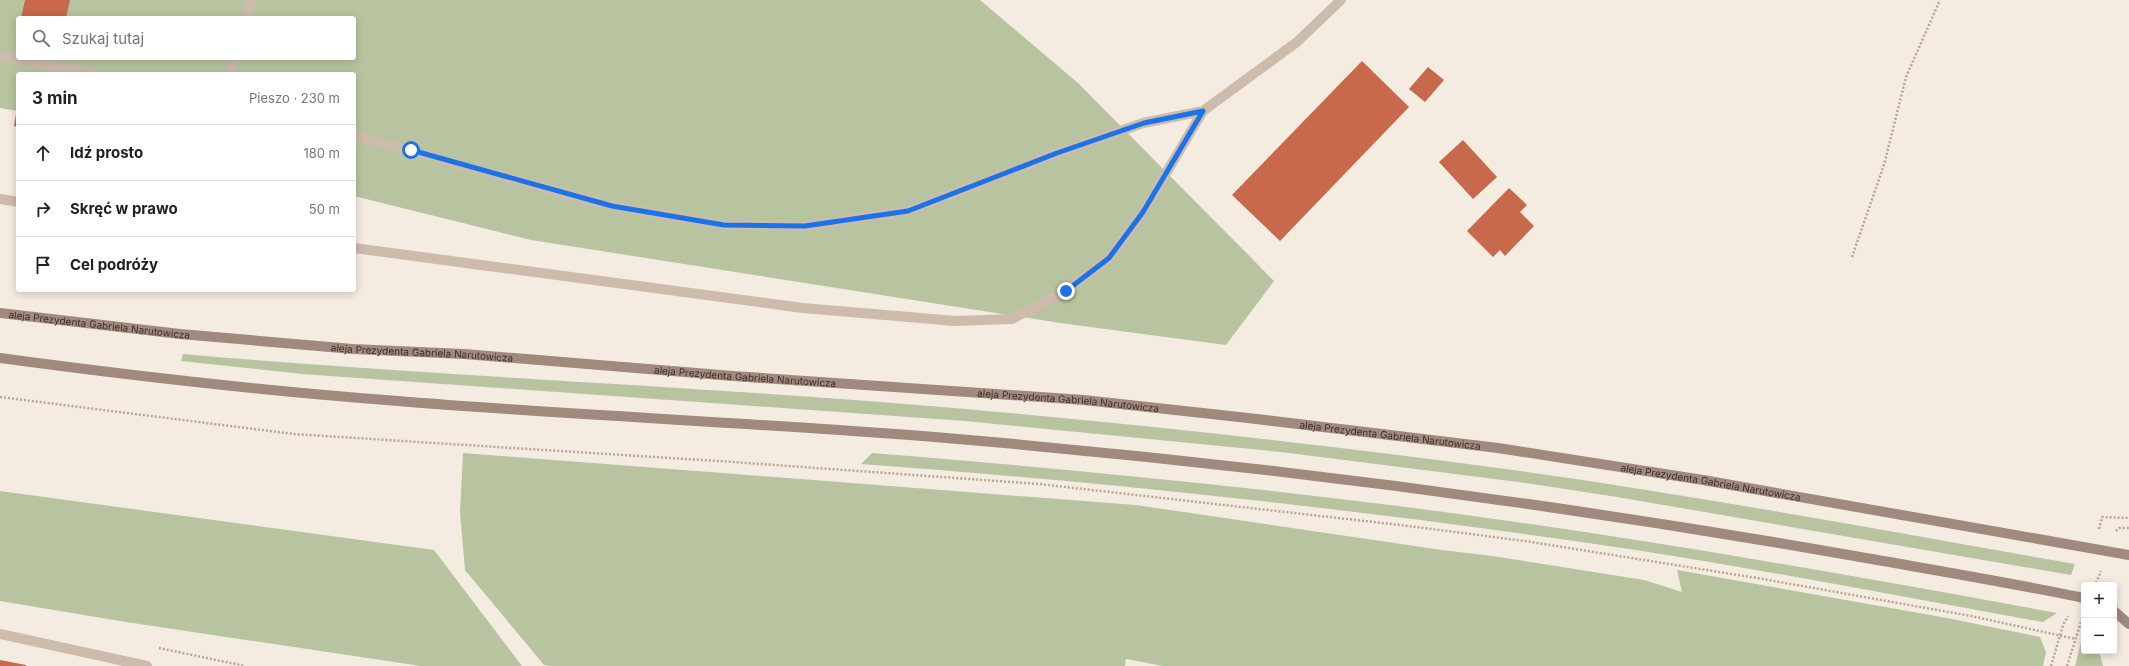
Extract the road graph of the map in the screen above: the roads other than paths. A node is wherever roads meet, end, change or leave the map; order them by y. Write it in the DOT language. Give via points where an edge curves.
graph roads {
  1 [pos="252,0"];
  2 [pos="1341,0"];
  3 [pos="247,16"];
  4 [pos="0,56"];
  5 [pos="16,59"];
  6 [pos="21,60"];
  7 [pos="234,60"];
  8 [pos="84,72"];
  9 [pos="231,72"];
  10 [pos="1203,111"];
  11 [pos="356,137"];
  12 [pos="0,200"];
  13 [pos="16,202"];
  14 [pos="356,248"];
  15 [pos="0,313"];
  16 [pos="0,358"];
  17 [pos="2129,555"];
  18 [pos="2081,597"];
  19 [pos="2117,614"];
  20 [pos="2129,624"];
  21 [pos="0,634"];
  22 [pos="146,666"];
  1 -- 3 [label="lane"];
  2 -- 10 [label="lane" via="1297,42"];
  4 -- 5 [label="lane"];
  6 -- 8 [label="lane"];
  7 -- 9 [label="lane"];
  10 -- 11 [label="lane" via="1144,123 1057,153 908,211 805,226 724,225 612,206"];
  10 -- 14 [label="lane" via="1147,206 1109,258 1066,291 1012,319 955,321 804,308"];
  12 -- 13 [label="lane"];
  15 -- 17 [label="street, aleja Prezydenta Gabriela Narutowicza" via="180,334 337,348 464,354 1084,400 1248,418 1498,448 1703,480"];
  16 -- 18 [label="street" via="253,389 403,402 944,438 1135,456 1523,503 1731,534"];
  19 -- 20 [label="street"];
  21 -- 22 [label="lane"];
}
